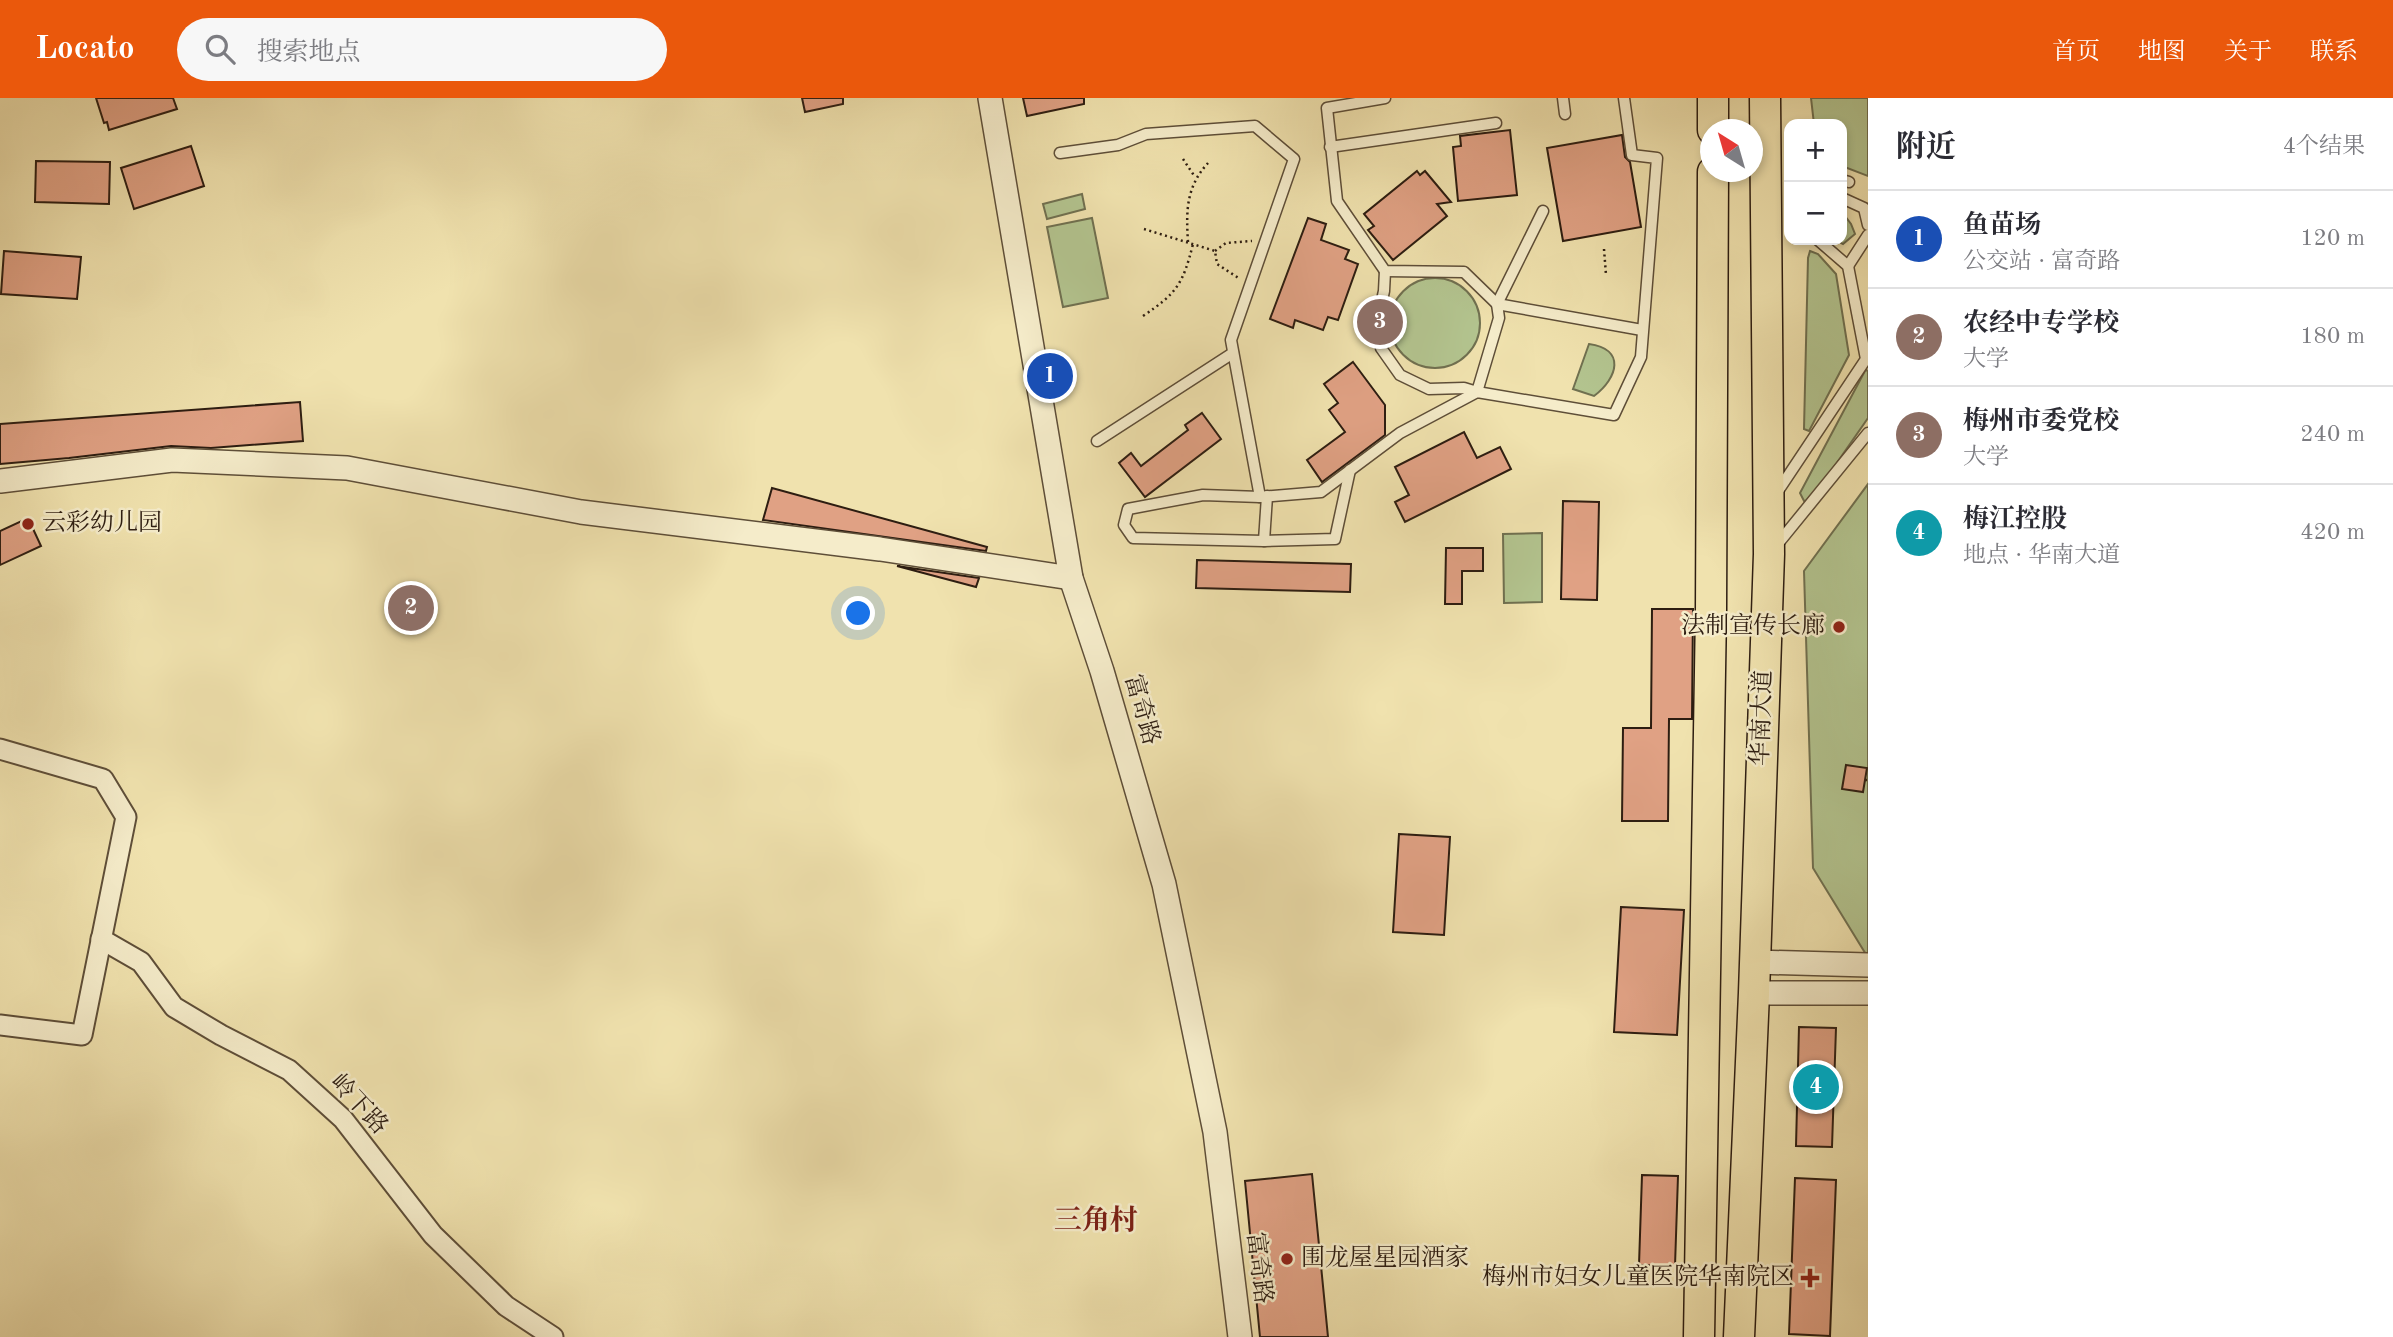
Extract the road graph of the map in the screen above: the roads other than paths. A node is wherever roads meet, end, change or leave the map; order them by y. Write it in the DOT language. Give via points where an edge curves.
graph roads {
  1 [pos="990,98"];
  2 [pos="1385,98"];
  3 [pos="1563,98"];
  4 [pos="1624,98"];
  5 [pos="1713,98"];
  6 [pos="1765,98"];
  7 [pos="1565,114"];
  8 [pos="1713,119"];
  9 [pos="1496,123"];
  10 [pos="1330,147"];
  11 [pos="1060,153"];
  12 [pos="1713,182"];
  13 [pos="1847,200"];
  14 [pos="1543,211"];
  15 [pos="1868,225"];
  16 [pos="1868,235"];
  17 [pos="1824,245"];
  18 [pos="1848,266"];
  19 [pos="1385,271"];
  20 [pos="1497,304"];
  21 [pos="1642,330"];
  22 [pos="1233,352"];
  23 [pos="1867,360"];
  24 [pos="1477,391"];
  25 [pos="1868,433"];
  26 [pos="1097,441"];
  27 [pos="1350,470"];
  28 [pos="0,481"];
  29 [pos="1263,496"];
  30 [pos="1768,507"];
  31 [pos="1264,541"];
  32 [pos="1769,554"];
  33 [pos="1071,578"];
  34 [pos="0,749"];
  35 [pos="102,939"];
  36 [pos="1755,962"];
  37 [pos="1868,965"];
  38 [pos="1868,992"];
  39 [pos="1754,993"];
  40 [pos="0,1025"];
  41 [pos="553,1337"];
  42 [pos="1240,1337"];
  43 [pos="1699,1337"];
  44 [pos="1739,1337"];
  1 -- 33 [label="street, 富奇路"];
  2 -- 10 [label="lane" via="1327,108"];
  3 -- 7 [label="lane"];
  4 -- 21 [label="lane" via="1632,155 1657,158"];
  5 -- 8 [label="main road"];
  6 -- 30 [label="main road, 华南大道"];
  9 -- 10 [label="lane"];
  10 -- 19 [label="lane" via="1337,201"];
  11 -- 22 [label="lane" via="1118,145 1146,134 1255,126 1293,159 1231,340"];
  12 -- 43 [label="main road"];
  13 -- 15 [label="lane" via="1864,208"];
  14 -- 20 [label="lane"];
  16 -- 18 [label="lane"];
  17 -- 18 [label="lane"];
  18 -- 23 [label="lane"];
  19 -- 20 [label="lane" via="1464,272"];
  19 -- 24 [label="lane" via="1377,323 1381,348 1400,376 1429,389"];
  20 -- 21 [label="lane"];
  20 -- 24 [label="lane" via="1499,318"];
  21 -- 24 [label="lane" via="1640,357 1614,415"];
  22 -- 26 [label="lane"];
  22 -- 29 [label="lane"];
  23 -- 30 [label="lane"];
  24 -- 27 [label="lane" via="1400,433"];
  25 -- 32 [label="lane"];
  27 -- 29 [label="lane" via="1321,492"];
  27 -- 31 [label="lane" via="1335,539"];
  28 -- 33 [label="street" via="172,460 347,468 581,512"];
  29 -- 31 [label="lane"];
  29 -- 31 [label="lane" via="1203,495 1128,509 1124,525 1133,538"];
  30 -- 32 [label="main road, 华南大道"];
  32 -- 36 [label="main road, 华南大道"];
  33 -- 42 [label="street, 富奇路" via="1164,884 1215,1132"];
  34 -- 35 [label="street" via="103,779 127,817"];
  35 -- 40 [label="street" via="82,1035"];
  35 -- 41 [label="street, 岭下路" via="141,962 174,1006 289,1070 343,1119 433,1235 506,1306"];
  36 -- 37 [label="street"];
  36 -- 39 [label="main road, 华南大道"];
  38 -- 39 [label="street"];
  39 -- 44 [label="main road, 华南大道"];
}
